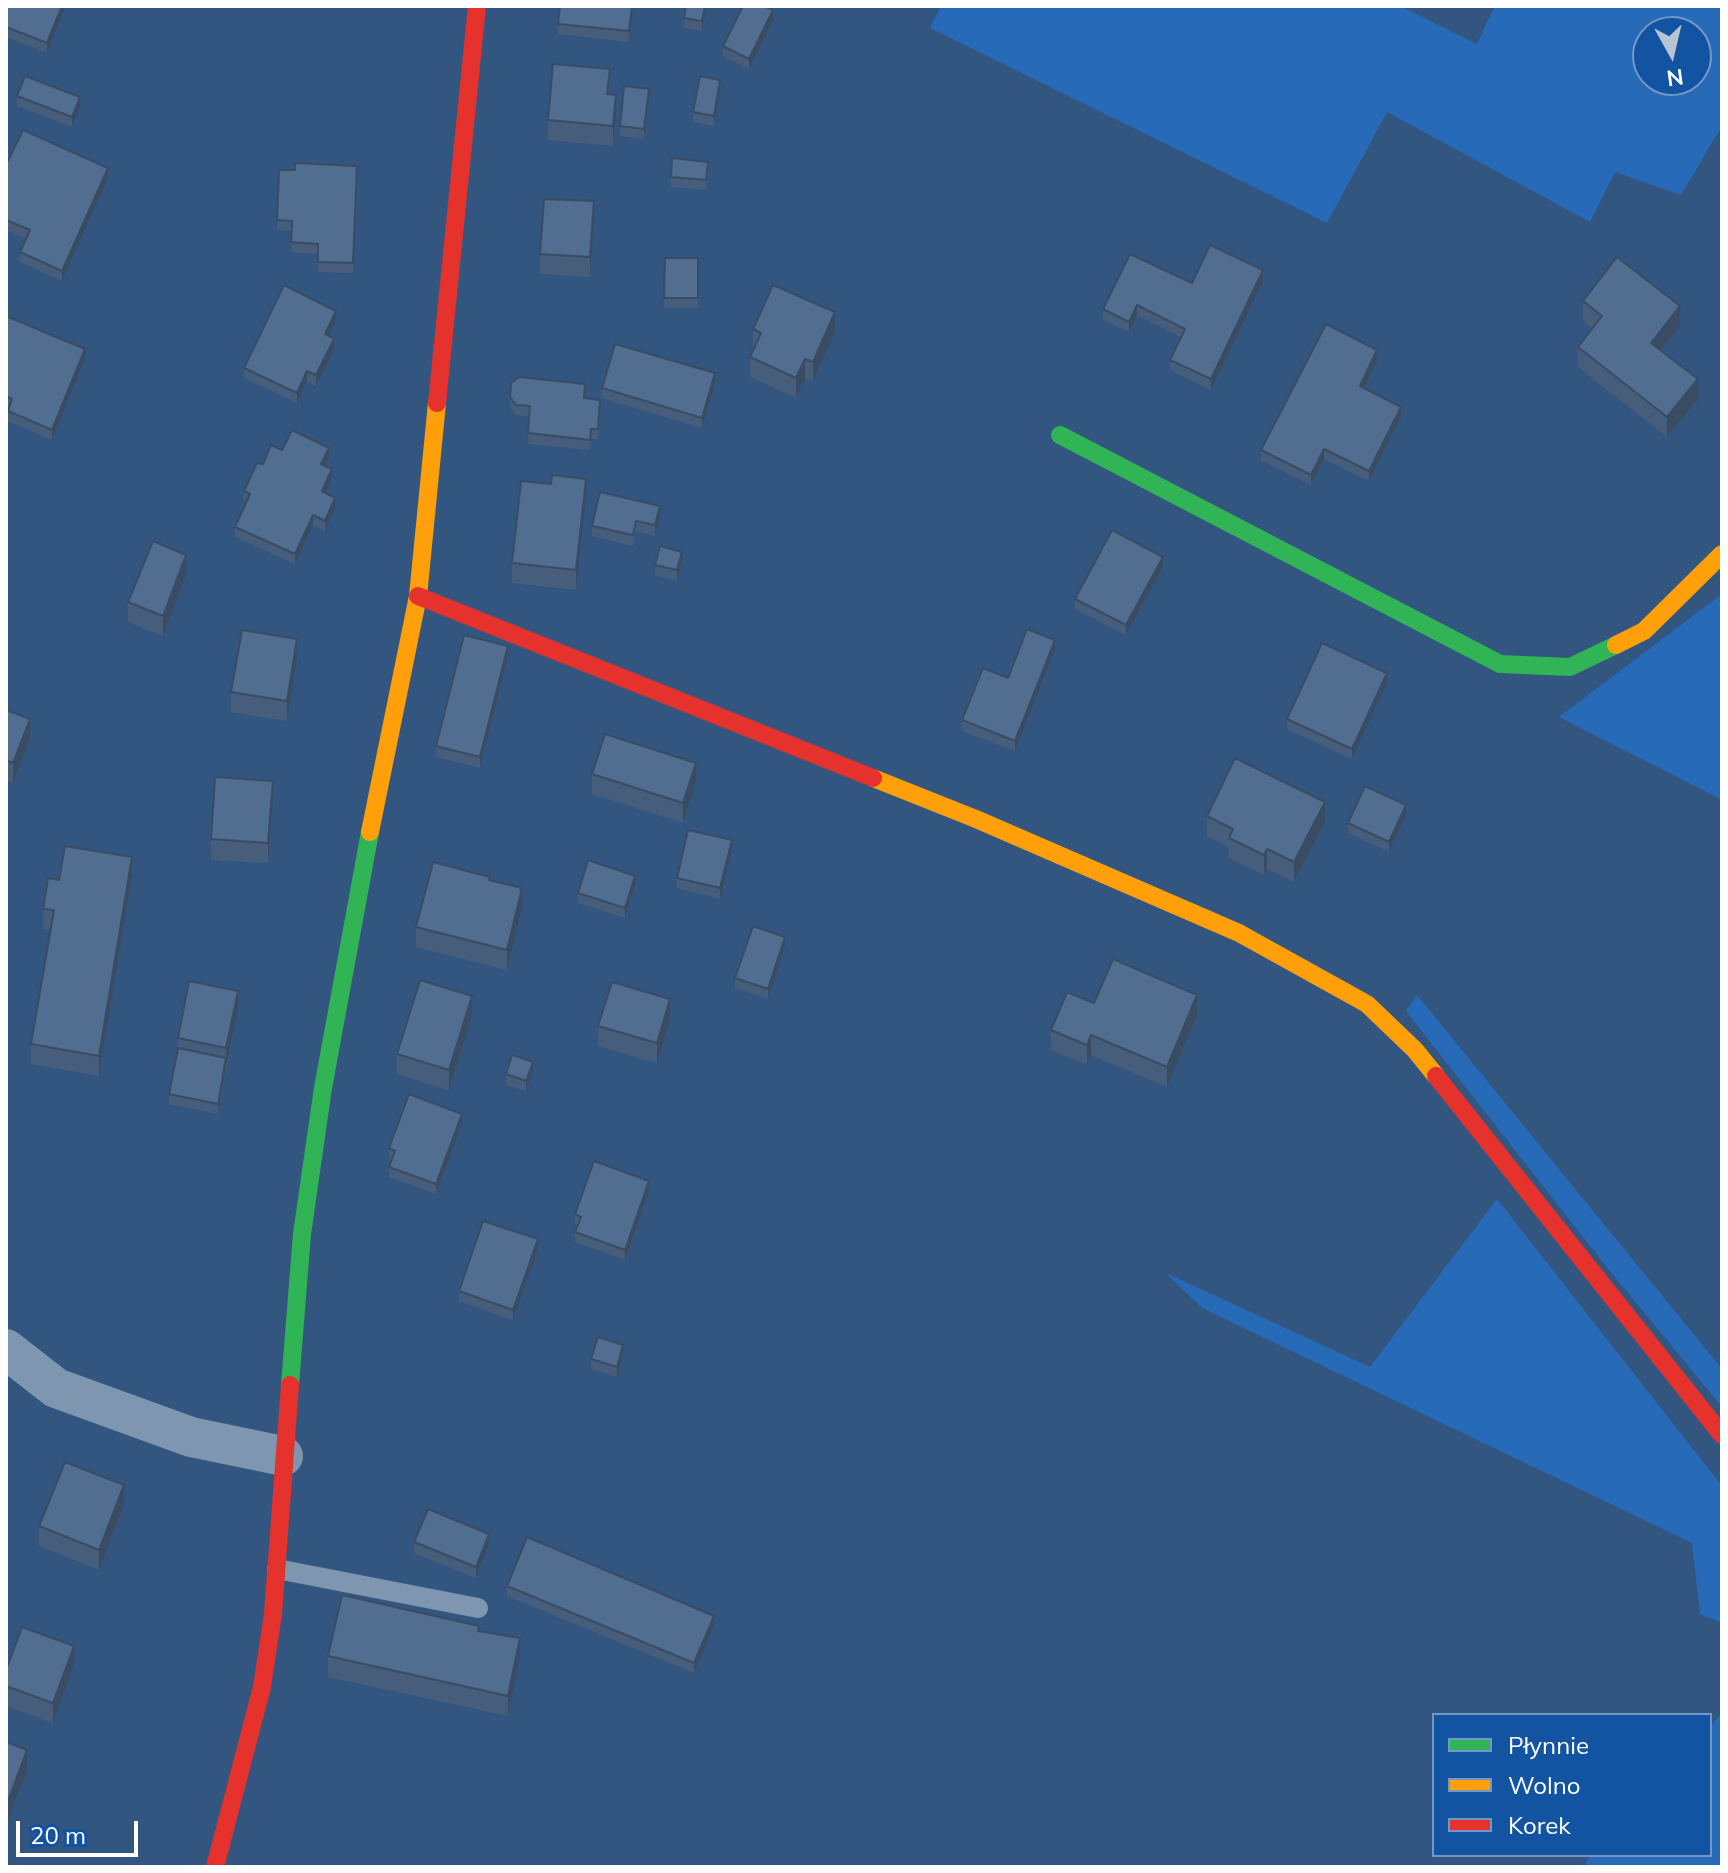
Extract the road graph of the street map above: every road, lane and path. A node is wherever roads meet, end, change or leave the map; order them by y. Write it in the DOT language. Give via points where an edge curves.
graph roads {
  1 [pos="477,6"];
  2 [pos="1060,435"];
  3 [pos="1722,554"];
  4 [pos="418,596"];
  5 [pos="6,1349"];
  6 [pos="1722,1435"];
  7 [pos="283,1456"];
  8 [pos="277,1569"];
  9 [pos="478,1608"];
  10 [pos="215,1867"];
  1 -- 4 [label="street"];
  2 -- 3 [label="street" via="1500,664 1570,667 1644,631"];
  4 -- 6 [label="street" via="1005,832 1239,933 1367,1004 1415,1050"];
  4 -- 7 [label="street" via="323,1088 302,1234"];
  5 -- 7 [label="street" via="56,1388 191,1437"];
  7 -- 8 [label="street"];
  8 -- 9 [label="lane"];
  8 -- 10 [label="street" via="262,1687"];
}
